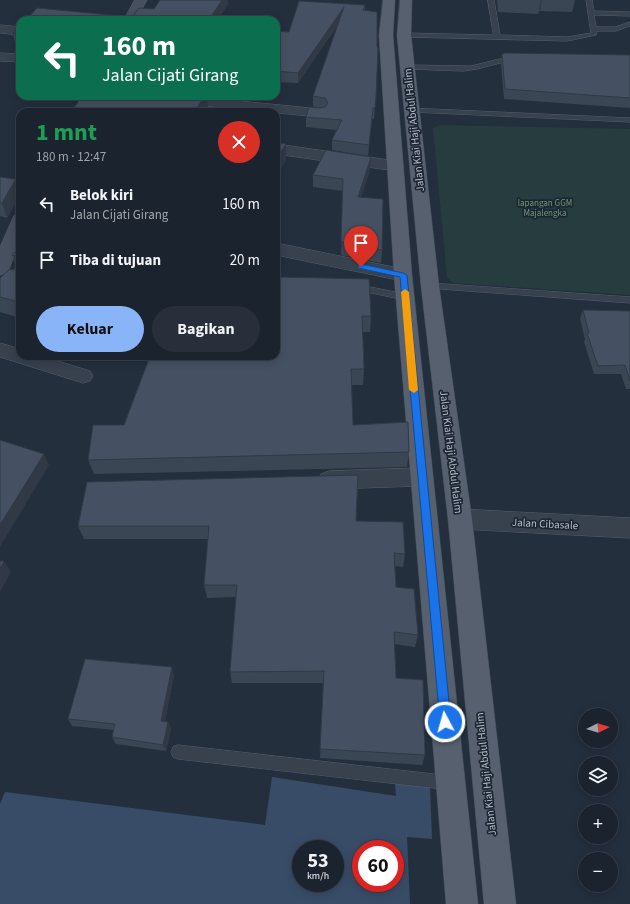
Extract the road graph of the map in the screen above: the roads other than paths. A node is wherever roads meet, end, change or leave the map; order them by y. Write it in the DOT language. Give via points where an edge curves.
graph roads {
  1 [pos="141,0"];
  2 [pos="389,0"];
  3 [pos="406,0"];
  4 [pos="491,0"];
  5 [pos="589,0"];
  6 [pos="590,13"];
  7 [pos="630,14"];
  8 [pos="132,16"];
  9 [pos="630,24"];
  10 [pos="0,29"];
  11 [pos="593,29"];
  12 [pos="16,31"];
  13 [pos="395,35"];
  14 [pos="497,37"];
  15 [pos="0,57"];
  16 [pos="16,58"];
  17 [pos="521,59"];
  18 [pos="408,67"];
  19 [pos="164,100"];
  20 [pos="187,100"];
  21 [pos="158,108"];
  22 [pos="269,108"];
  23 [pos="280,109"];
  24 [pos="412,110"];
  25 [pos="320,113"];
  26 [pos="630,120"];
  27 [pos="280,150"];
  28 [pos="396,166"];
  29 [pos="16,234"];
  30 [pos="280,250"];
  31 [pos="4,274"];
  32 [pos="403,275"];
  33 [pos="346,285"];
  34 [pos="430,286"];
  35 [pos="405,297"];
  36 [pos="630,300"];
  37 [pos="0,350"];
  38 [pos="16,355"];
  39 [pos="32,360"];
  40 [pos="83,376"];
  41 [pos="422,477"];
  42 [pos="312,480"];
  43 [pos="460,519"];
  44 [pos="630,528"];
  45 [pos="178,752"];
  46 [pos="451,783"];
  47 [pos="462,904"];
  48 [pos="500,904"];
  1 -- 8 [label="main road"];
  2 -- 13 [label="main road, Jalan Kiai Haji Abdul Halim"];
  3 -- 13 [label="main road, Jalan Kiai Haji Abdul Halim"];
  4 -- 14 [label="lane"];
  5 -- 6 [label="lane"];
  6 -- 7 [label="lane"];
  6 -- 11 [label="lane"];
  9 -- 11 [label="lane" via="616,29"];
  10 -- 12 [label="street"];
  11 -- 14 [label="lane" via="594,34 567,39"];
  13 -- 14 [label="lane"];
  13 -- 18 [label="main road, Jalan Kiai Haji Abdul Halim"];
  13 -- 28 [label="main road, Jalan Kiai Haji Abdul Halim"];
  15 -- 16 [label="street"];
  17 -- 18 [label="lane" via="506,58 473,68"];
  18 -- 24 [label="main road, Jalan Kiai Haji Abdul Halim"];
  19 -- 21 [label="street"];
  20 -- 22 [label="street"];
  23 -- 25 [label="street"];
  24 -- 26 [label="lane"];
  24 -- 34 [label="main road, Jalan Kiai Haji Abdul Halim"];
  27 -- 28 [label="street"];
  28 -- 32 [label="main road, Jalan Kiai Haji Abdul Halim"];
  29 -- 31 [label="main road"];
  30 -- 32 [label="street"];
  32 -- 35 [label="main road, Jalan Kiai Haji Abdul Halim"];
  33 -- 35 [label="lane"];
  34 -- 36 [label="lane"];
  34 -- 43 [label="main road, Jalan Kiai Haji Abdul Halim"];
  35 -- 41 [label="main road, Jalan Kiai Haji Abdul Halim"];
  37 -- 38 [label="street"];
  39 -- 40 [label="street"];
  41 -- 42 [label="street"];
  41 -- 46 [label="main road, Jalan Kiai Haji Abdul Halim"];
  43 -- 44 [label="street, Jalan Cibasale"];
  43 -- 48 [label="main road, Jalan Kiai Haji Abdul Halim"];
  45 -- 46 [label="lane"];
  46 -- 47 [label="main road, Jalan Kiai Haji Abdul Halim"];
}
